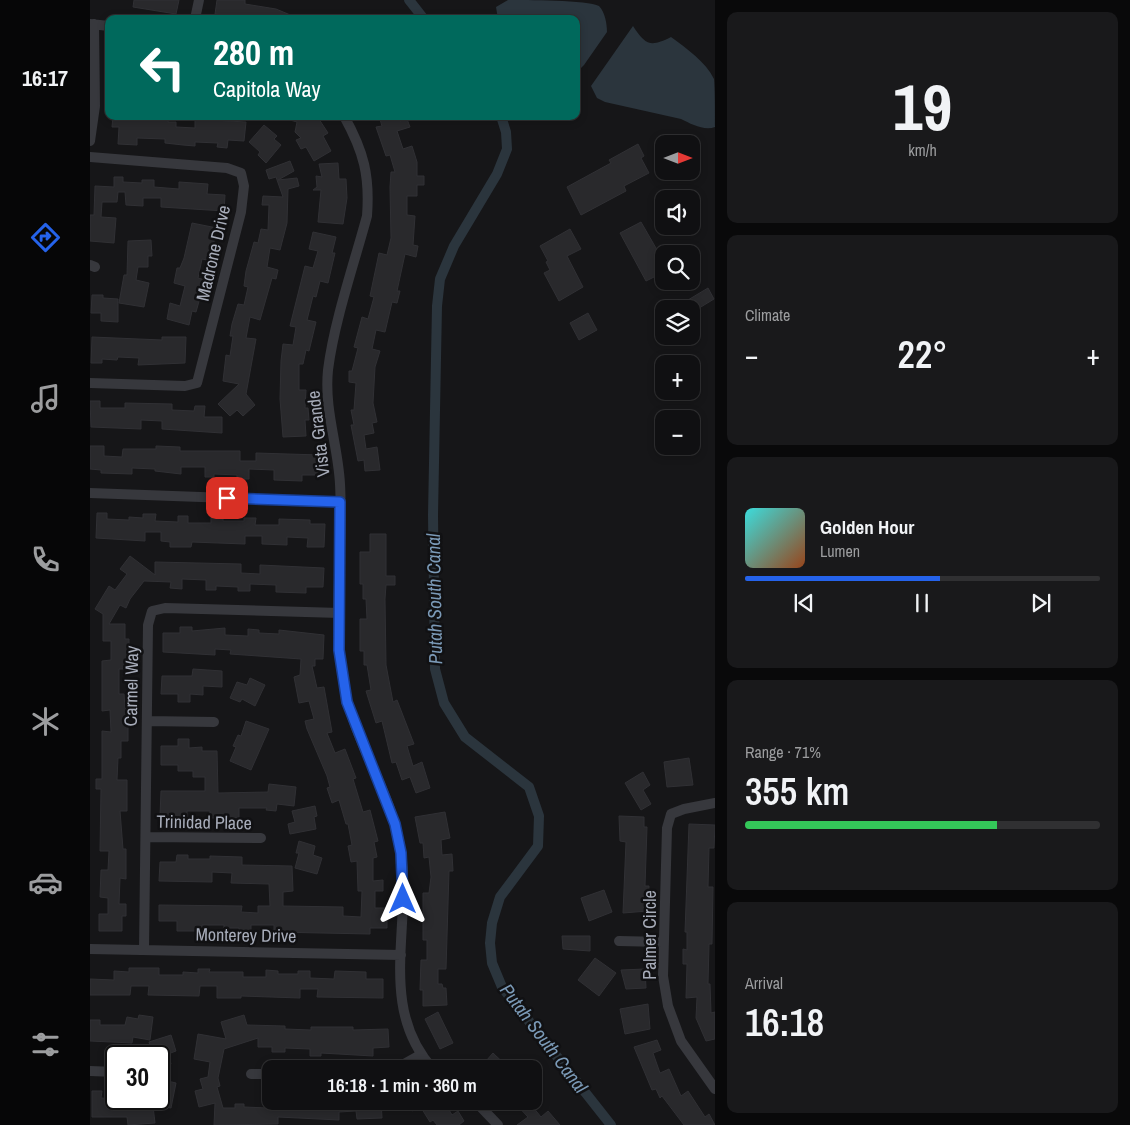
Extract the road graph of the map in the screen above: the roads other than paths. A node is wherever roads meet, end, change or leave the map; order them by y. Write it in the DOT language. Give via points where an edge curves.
graph roads {
  1 [pos="199,0"];
  2 [pos="197,15"];
  3 [pos="92,24"];
  4 [pos="105,26"];
  5 [pos="346,120"];
  6 [pos="90,141"];
  7 [pos="90,158"];
  8 [pos="90,383"];
  9 [pos="90,493"];
  10 [pos="340,502"];
  11 [pos="340,613"];
  12 [pos="146,720"];
  13 [pos="214,722"];
  14 [pos="715,803"];
  15 [pos="146,837"];
  16 [pos="261,838"];
  17 [pos="619,941"];
  18 [pos="663,942"];
  19 [pos="90,949"];
  20 [pos="144,950"];
  21 [pos="401,955"];
  22 [pos="420,1055"];
  23 [pos="411,1060"];
  24 [pos="425,1060"];
  25 [pos="90,1071"];
  26 [pos="105,1072"];
  27 [pos="251,1074"];
  28 [pos="262,1074"];
  29 [pos="715,1089"];
  30 [pos="484,1110"];
  31 [pos="498,1125"];
  1 -- 2 [label="street"];
  3 -- 4 [label="street"];
  3 -- 6 [label="street" via="95,106"];
  5 -- 10 [label="street, Vista Grande" via="366,166 369,193 367,216 328,370 327,401 339,472"];
  7 -- 8 [label="street, Madrone Drive" via="227,168 241,173 244,186 236,238 197,383 185,386"];
  9 -- 10 [label="street"];
  10 -- 11 [label="street, Vista Grande"];
  11 -- 12 [label="street, Carmel Way" via="165,608 152,612 148,625"];
  11 -- 21 [label="street, Vista Grande" via="339,650 347,702 386,798 401,853"];
  12 -- 13 [label="street"];
  12 -- 15 [label="street, Carmel Way"];
  14 -- 18 [label="street, Palmer Circle" via="671,814 667,828"];
  15 -- 16 [label="street, Trinidad Place"];
  15 -- 20 [label="street, Carmel Way"];
  17 -- 18 [label="street"];
  18 -- 29 [label="street, Palmer Circle" via="663,976 668,1006 681,1041"];
  19 -- 20 [label="street, Monterey Drive"];
  20 -- 21 [label="street, Monterey Drive"];
  21 -- 22 [label="street, Vista Grande" via="403,1015"];
  22 -- 23 [label="street"];
  22 -- 24 [label="street, Vista Grande"];
  25 -- 26 [label="street"];
  27 -- 28 [label="street"];
  30 -- 31 [label="street"];
}
